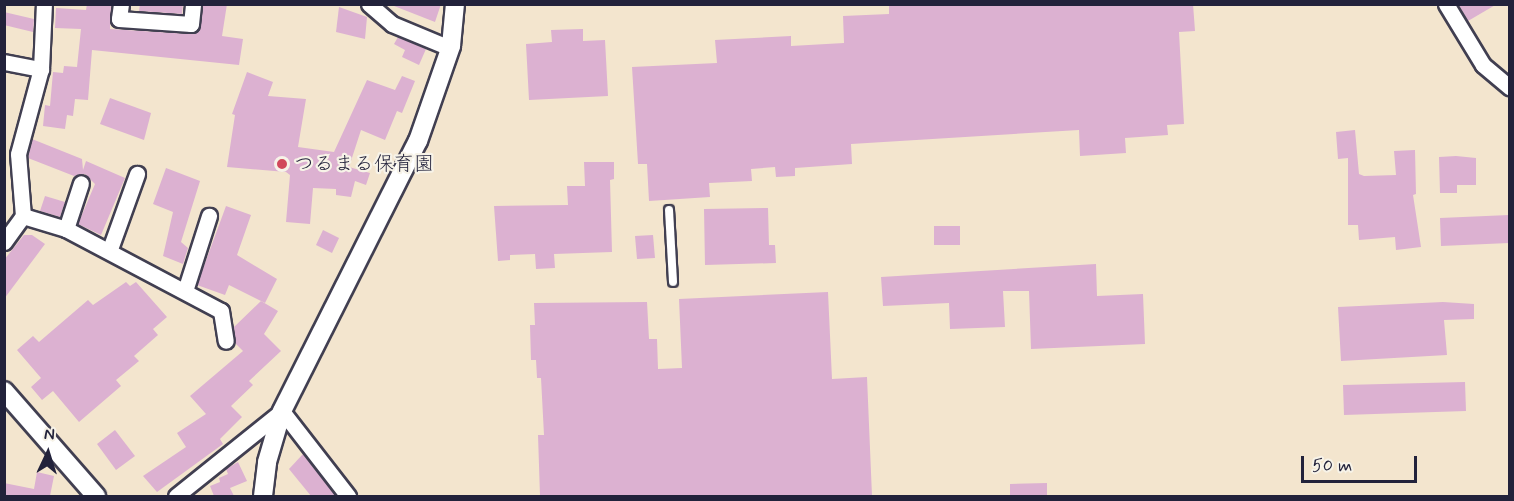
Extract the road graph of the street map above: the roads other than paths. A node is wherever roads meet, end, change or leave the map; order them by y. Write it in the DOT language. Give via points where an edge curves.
graph roads {
  1 [pos="44,4"];
  2 [pos="120,4"];
  3 [pos="193,4"];
  4 [pos="369,4"];
  5 [pos="455,4"];
  6 [pos="1446,4"];
  7 [pos="450,48"];
  8 [pos="4,62"];
  9 [pos="41,69"];
  10 [pos="1509,88"];
  11 [pos="137,174"];
  12 [pos="81,183"];
  13 [pos="669,210"];
  14 [pos="23,216"];
  15 [pos="209,216"];
  16 [pos="66,229"];
  17 [pos="4,242"];
  18 [pos="110,249"];
  19 [pos="673,282"];
  20 [pos="185,291"];
  21 [pos="226,341"];
  22 [pos="4,391"];
  23 [pos="282,411"];
  24 [pos="96,496"];
  25 [pos="176,496"];
  26 [pos="262,496"];
  27 [pos="348,496"];
  1 -- 9 [label="street"];
  2 -- 3 [label="street" via="119,19 191,24"];
  4 -- 7 [label="street" via="392,24"];
  5 -- 7 [label="street"];
  6 -- 10 [label="street" via="1483,65"];
  7 -- 23 [label="street" via="418,141"];
  8 -- 9 [label="street"];
  9 -- 14 [label="street" via="18,154"];
  11 -- 18 [label="street"];
  12 -- 16 [label="street"];
  13 -- 19 [label="lane"];
  14 -- 16 [label="street"];
  14 -- 17 [label="street"];
  15 -- 20 [label="street"];
  16 -- 18 [label="street"];
  18 -- 20 [label="street"];
  20 -- 21 [label="street" via="221,311"];
  22 -- 24 [label="street"];
  23 -- 25 [label="street"];
  23 -- 26 [label="street"];
  23 -- 27 [label="street"];
}
